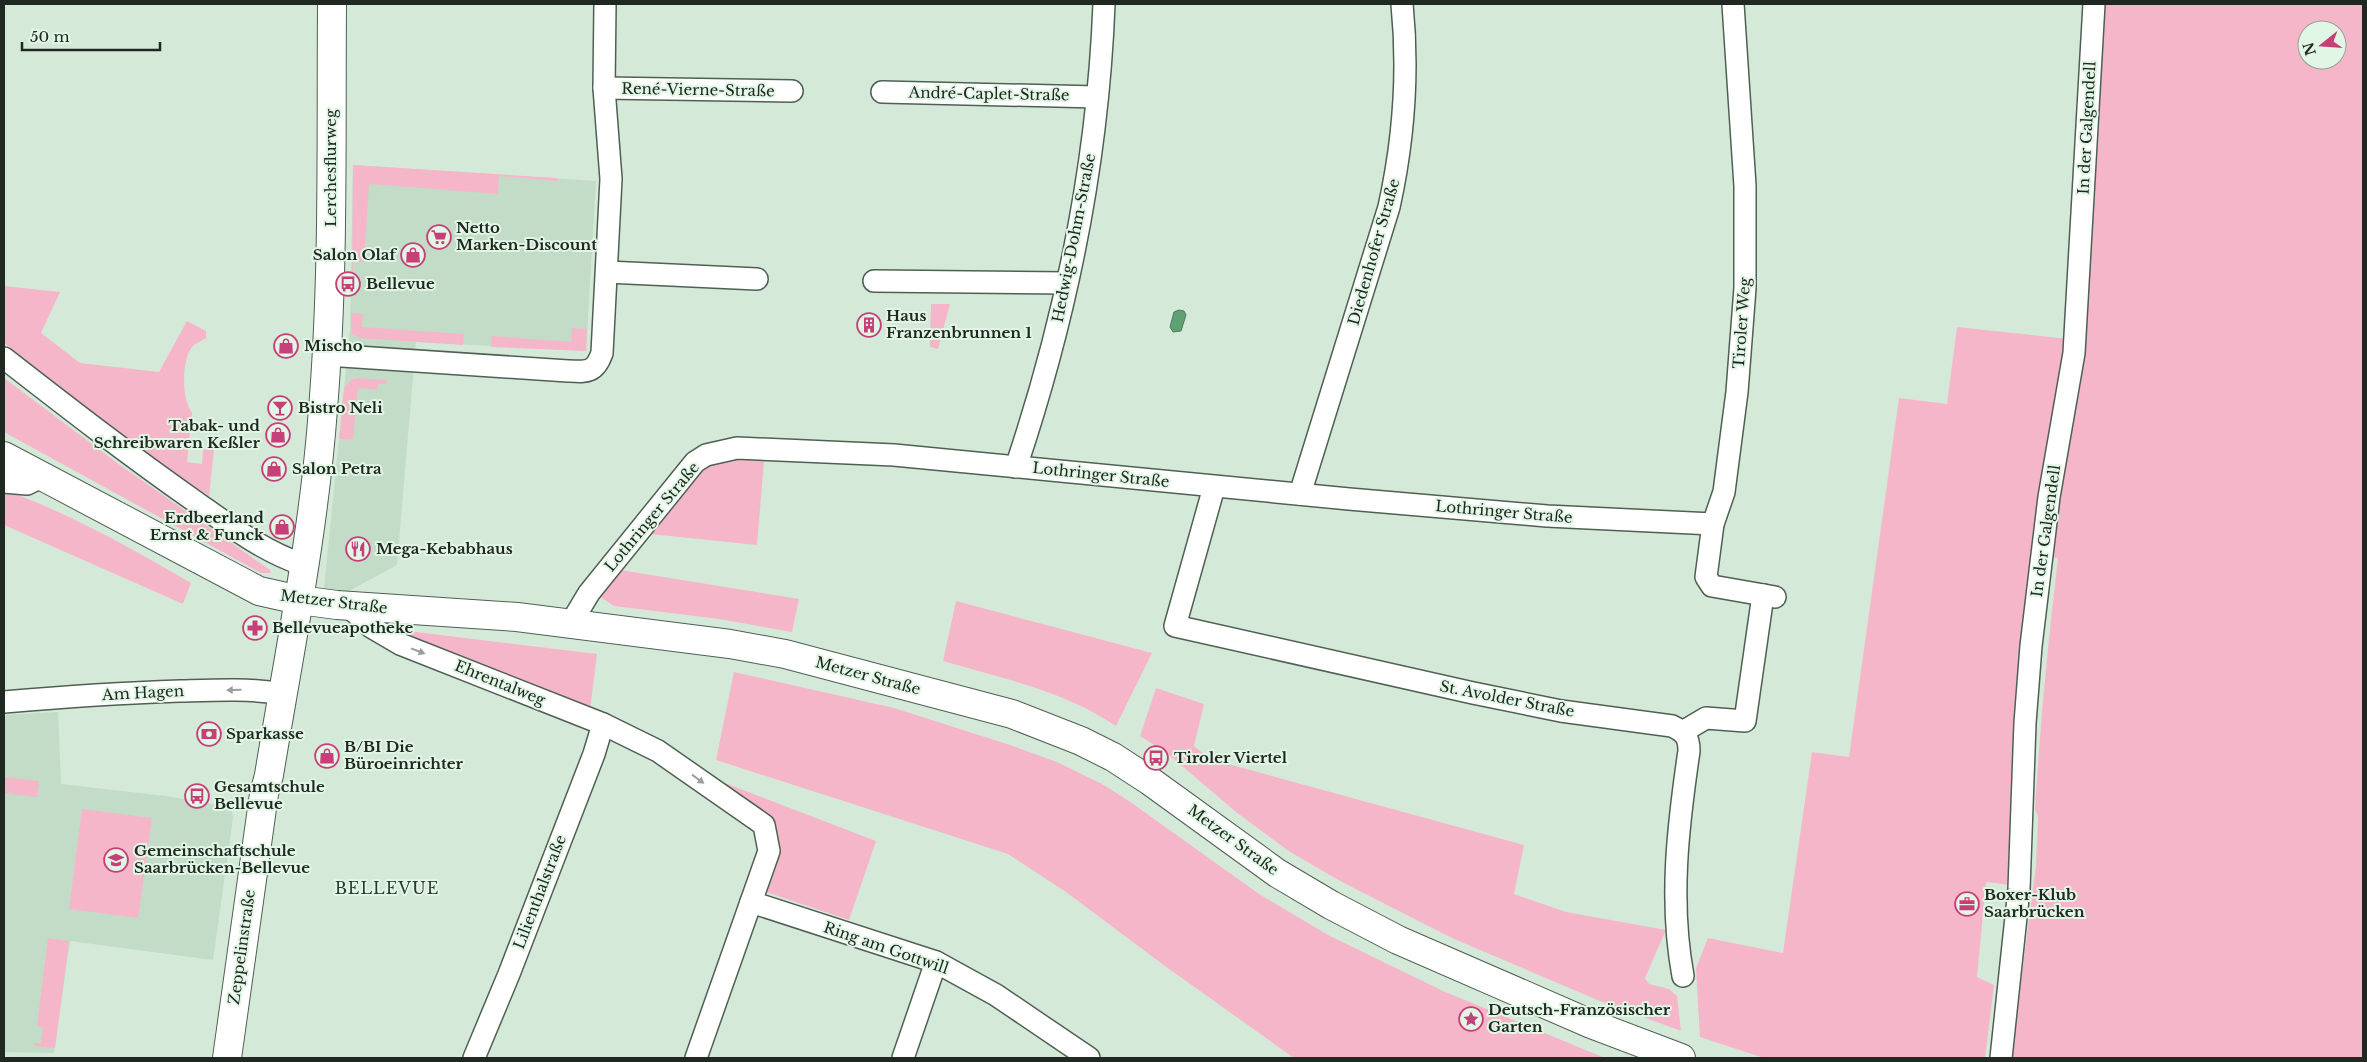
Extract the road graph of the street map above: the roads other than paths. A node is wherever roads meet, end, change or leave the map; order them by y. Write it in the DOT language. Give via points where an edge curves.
graph roads {
  1 [pos="332,4"];
  2 [pos="605,4"];
  3 [pos="1104,4"];
  4 [pos="1402,4"];
  5 [pos="1733,4"];
  6 [pos="2094,4"];
  7 [pos="604,88"];
  8 [pos="792,92"];
  9 [pos="882,92"];
  10 [pos="1097,97"];
  11 [pos="607,272"];
  12 [pos="757,279"];
  13 [pos="874,281"];
  14 [pos="1067,283"];
  15 [pos="327,355"];
  16 [pos="4,358"];
  17 [pos="4,456"];
  18 [pos="1016,467"];
  19 [pos="41,477"];
  20 [pos="4,482"];
  21 [pos="1214,487"];
  22 [pos="1300,494"];
  23 [pos="1713,524"];
  24 [pos="304,565"];
  25 [pos="300,600"];
  26 [pos="348,606"];
  27 [pos="571,623"];
  28 [pos="283,694"];
  29 [pos="4,702"];
  30 [pos="602,724"];
  31 [pos="1684,731"];
  32 [pos="751,902"];
  33 [pos="936,962"];
  34 [pos="1683,976"];
  35 [pos="227,1058"];
  36 [pos="474,1058"];
  37 [pos="696,1058"];
  38 [pos="903,1058"];
  39 [pos="1089,1058"];
  40 [pos="1680,1058"];
  41 [pos="2001,1058"];
  1 -- 15 [label="main road, Lerchesflurweg"];
  2 -- 7 [label="street"];
  3 -- 10 [label="street, Hedwig-Dohm-Straße"];
  4 -- 22 [label="street, Diedenhofer Straße" via="1406,84 1401,147 1389,207"];
  5 -- 23 [label="street, Tiroler Weg" via="1745,186 1745,288 1737,392 1724,492"];
  6 -- 41 [label="street, In der Galgendell" via="2074,353 2050,497 2031,646 2024,723 2019,889"];
  7 -- 8 [label="street, René-Vierne-Straße"];
  7 -- 11 [label="street" via="611,179"];
  9 -- 10 [label="street, André-Caplet-Straße"];
  10 -- 14 [label="street, Hedwig-Dohm-Straße" via="1087,176"];
  11 -- 12 [label="street"];
  11 -- 15 [label="street" via="602,354 598,365 591,370"];
  13 -- 14 [label="street"];
  14 -- 18 [label="street, Hedwig-Dohm-Straße" via="1042,384"];
  15 -- 24 [label="main road, Lerchesflurweg"];
  16 -- 24 [label="street" via="128,454 218,517 278,556"];
  17 -- 19 [label="main road, Metzer Straße"];
  18 -- 21 [label="street, Lothringer Straße"];
  18 -- 27 [label="street, Lothringer Straße" via="813,450 737,448 706,454 695,462 603,576"];
  19 -- 20 [label="street" via="27,484"];
  19 -- 25 [label="main road, Metzer Straße" via="252,588"];
  21 -- 22 [label="street, Lothringer Straße"];
  21 -- 31 [label="street, St. Avolder Straße" via="1175,626 1473,694 1672,726"];
  22 -- 23 [label="street, Lothringer Straße" via="1556,516"];
  23 -- 31 [label="street, Tiroler Weg" via="1706,577 1712,586 1769,596 1745,721 1706,718"];
  24 -- 25 [label="main road, Lerchesflurweg"];
  25 -- 26 [label="main road, Metzer Straße"];
  25 -- 28 [label="main road, Zeppelinstraße"];
  26 -- 27 [label="main road, Metzer Straße"];
  26 -- 30 [label="street, Ehrentalweg, one-way" via="371,627 400,644"];
  27 -- 40 [label="main road, Metzer Straße" via="785,654 1012,714 1041,725 1120,762 1277,873 1363,922 1546,1005"];
  28 -- 29 [label="street, Am Hagen, one-way" via="236,690"];
  28 -- 35 [label="main road, Zeppelinstraße" via="264,794"];
  30 -- 32 [label="street, Ehrentalweg, one-way" via="658,751 764,825 769,852"];
  30 -- 36 [label="street, Lilienthalstraße" via="594,754"];
  31 -- 34 [label="street" via="1689,751 1678,822 1676,862"];
  32 -- 33 [label="street, Ring am Gottwill"];
  32 -- 37 [label="street"];
  33 -- 38 [label="street"];
  33 -- 39 [label="street, Ring am Gottwill" via="996,995"];
}
